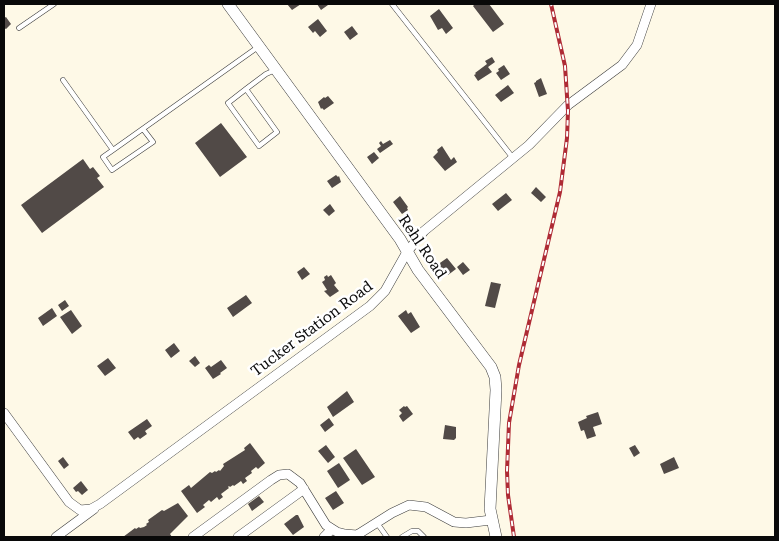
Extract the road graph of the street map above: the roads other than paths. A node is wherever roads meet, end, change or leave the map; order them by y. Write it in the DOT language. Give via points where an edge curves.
graph roads {
  1 [pos="54,4"];
  2 [pos="228,4"];
  3 [pos="392,4"];
  4 [pos="651,4"];
  5 [pos="19,28"];
  6 [pos="259,46"];
  7 [pos="276,69"];
  8 [pos="63,80"];
  9 [pos="246,89"];
  10 [pos="143,129"];
  11 [pos="113,150"];
  12 [pos="513,158"];
  13 [pos="407,252"];
  14 [pos="4,413"];
  15 [pos="304,489"];
  16 [pos="96,507"];
  17 [pos="491,520"];
  18 [pos="376,523"];
  19 [pos="332,529"];
  20 [pos="206,534"];
  21 [pos="56,537"];
  22 [pos="194,537"];
  23 [pos="238,537"];
  24 [pos="324,537"];
  25 [pos="386,537"];
  26 [pos="402,537"];
  27 [pos="424,537"];
  28 [pos="496,537"];
  1 -- 5 [label="lane"];
  2 -- 6 [label="street, Rehl Road"];
  3 -- 12 [label="lane"];
  4 -- 12 [label="street, Tucker Station Road" via="637,45 629,58 568,105"];
  6 -- 7 [label="street, Rehl Road"];
  6 -- 10 [label="lane"];
  7 -- 9 [label="lane"];
  7 -- 13 [label="street, Rehl Road"];
  8 -- 11 [label="lane"];
  9 -- 9 [label="lane" via="228,103 259,146 277,132"];
  10 -- 11 [label="lane"];
  10 -- 11 [label="lane" via="153,142 112,170 104,157"];
  12 -- 13 [label="street, Tucker Station Road" via="424,231"];
  13 -- 16 [label="street, Tucker Station Road" via="385,291 370,306"];
  13 -- 17 [label="street, Rehl Road" via="481,352 495,377 489,494"];
  14 -- 16 [label="street" via="69,502 80,510"];
  15 -- 19 [label="street" via="326,525"];
  15 -- 20 [label="street" via="288,474 279,476"];
  15 -- 23 [label="street"];
  16 -- 21 [label="street, Tucker Station Road"];
  17 -- 18 [label="street" via="454,522 426,507 409,505"];
  17 -- 28 [label="street, Rehl Road"];
  18 -- 19 [label="street" via="357,535"];
  18 -- 25 [label="lane"];
  19 -- 24 [label="street"];
  20 -- 22 [label="street"];
  26 -- 27 [label="lane" via="412,531 418,531"];
}
